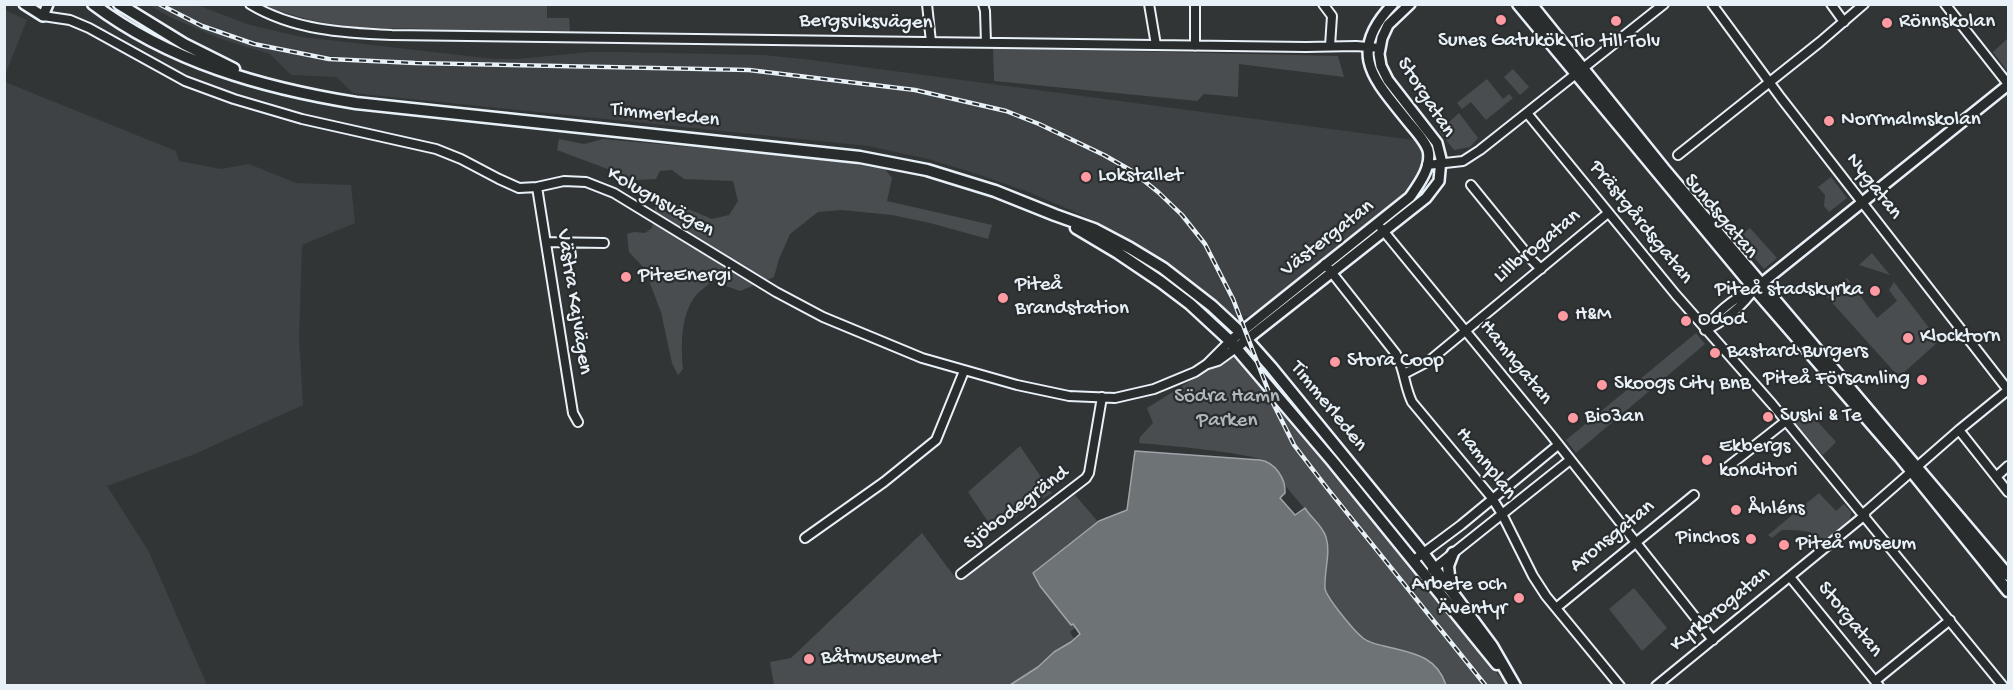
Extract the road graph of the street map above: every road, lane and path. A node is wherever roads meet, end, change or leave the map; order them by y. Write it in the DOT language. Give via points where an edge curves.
graph roads {
  1 [pos="24,4"];
  2 [pos="48,4"];
  3 [pos="93,4"];
  4 [pos="119,4"];
  5 [pos="250,4"];
  6 [pos="927,4"];
  7 [pos="983,4"];
  8 [pos="1149,4"];
  9 [pos="1195,4"];
  10 [pos="1323,4"];
  11 [pos="1393,4"];
  12 [pos="1410,4"];
  13 [pos="1518,4"];
  14 [pos="1531,4"];
  15 [pos="1664,4"];
  16 [pos="1712,4"];
  17 [pos="1831,4"];
  18 [pos="1864,4"];
  19 [pos="1945,4"];
  20 [pos="42,16"];
  21 [pos="1844,22"];
  22 [pos="931,42"];
  23 [pos="986,43"];
  24 [pos="1156,45"];
  25 [pos="1195,46"];
  26 [pos="1330,46"];
  27 [pos="1368,47"];
  28 [pos="1379,50"];
  29 [pos="1580,72"];
  30 [pos="1769,82"];
  31 [pos="264,83"];
  32 [pos="2008,84"];
  33 [pos="1527,112"];
  34 [pos="1678,155"];
  35 [pos="1427,165"];
  36 [pos="1441,165"];
  37 [pos="1471,185"];
  38 [pos="537,187"];
  39 [pos="1862,202"];
  40 [pos="1608,213"];
  41 [pos="1055,215"];
  42 [pos="1380,227"];
  43 [pos="546,242"];
  44 [pos="569,242"];
  45 [pos="604,243"];
  46 [pos="571,256"];
  47 [pos="1328,268"];
  48 [pos="1541,269"];
  49 [pos="1758,286"];
  50 [pos="1705,330"];
  51 [pos="1466,332"];
  52 [pos="1243,336"];
  53 [pos="1233,345"];
  54 [pos="964,371"];
  55 [pos="1404,374"];
  56 [pos="2008,390"];
  57 [pos="1102,397"];
  58 [pos="1786,421"];
  59 [pos="578,422"];
  60 [pos="1959,430"];
  61 [pos="1558,445"];
  62 [pos="1570,460"];
  63 [pos="2008,466"];
  64 [pos="1725,469"];
  65 [pos="1915,469"];
  66 [pos="1996,477"];
  67 [pos="2008,492"];
  68 [pos="1694,495"];
  69 [pos="1492,498"];
  70 [pos="1502,514"];
  71 [pos="1864,514"];
  72 [pos="805,538"];
  73 [pos="1635,542"];
  74 [pos="1423,553"];
  75 [pos="1453,553"];
  76 [pos="1414,560"];
  77 [pos="1430,571"];
  78 [pos="961,574"];
  79 [pos="2008,575"];
  80 [pos="1790,577"];
  81 [pos="2008,591"];
  82 [pos="1453,594"];
  83 [pos="1557,608"];
  84 [pos="1950,620"];
  85 [pos="1713,640"];
  86 [pos="1877,683"];
  87 [pos="1515,686"];
  88 [pos="1620,686"];
  89 [pos="1656,686"];
  90 [pos="2003,686"];
  1 -- 20 [label="street, Kolugnsvägen"];
  2 -- 20 [label="street"];
  3 -- 31 [label="main road, Timmerleden" via="144,37 192,61"];
  4 -- 31 [label="main road, Timmerleden" via="184,44"];
  5 -- 22 [label="street, Bergsviksvägen" via="290,22 339,33"];
  6 -- 22 [label="street"];
  7 -- 23 [label="street"];
  8 -- 24 [label="street"];
  9 -- 25 [label="street"];
  10 -- 26 [label="street" via="1332,16"];
  11 -- 27 [label="street" via="1377,25"];
  12 -- 28 [label="street" via="1388,25"];
  13 -- 29 [label="main road, Sundsgatan"];
  14 -- 29 [label="main road, Sundsgatan"];
  15 -- 29 [label="street"];
  16 -- 30 [label="street, Nygatan"];
  17 -- 21 [label="street"];
  18 -- 21 [label="street"];
  19 -- 32 [label="street"];
  20 -- 38 [label="street, Kolugnsvägen" via="70,20 89,28 185,81 234,99 302,119 436,149 519,188"];
  21 -- 30 [label="street"];
  22 -- 23 [label="street, Bergsviksvägen"];
  23 -- 24 [label="street, Bergsviksvägen"];
  24 -- 25 [label="street, Bergsviksvägen"];
  25 -- 26 [label="street, Bergsviksvägen"];
  26 -- 27 [label="street, Bergsviksvägen"];
  27 -- 28 [label="street, Bergsviksvägen"];
  27 -- 35 [label="street, Storgatan" via="1372,74 1428,150"];
  28 -- 36 [label="street, Storgatan" via="1388,80 1437,143"];
  29 -- 33 [label="street"];
  29 -- 49 [label="main road, Sundsgatan"];
  30 -- 34 [label="street"];
  30 -- 39 [label="street, Nygatan"];
  31 -- 41 [label="main road, Timmerleden" via="356,103 860,157 927,170"];
  32 -- 39 [label="street"];
  33 -- 36 [label="street" via="1463,161"];
  33 -- 40 [label="street, Prästgårdsgatan"];
  35 -- 36 [label="street"];
  35 -- 42 [label="street, Västergatan" via="1410,197"];
  36 -- 42 [label="street, Västergatan" via="1439,181 1426,198"];
  37 -- 48 [label="street"];
  38 -- 43 [label="street, Västra Kajvägen"];
  38 -- 54 [label="street, Kolugnsvägen" via="564,181 586,182 614,193 776,292 823,316"];
  39 -- 49 [label="street"];
  39 -- 56 [label="street, Nygatan"];
  40 -- 48 [label="street, Lillbrogatan"];
  40 -- 50 [label="street, Prästgårdsgatan"];
  41 -- 52 [label="main road, Timmerleden" via="1094,229 1163,268"];
  41 -- 53 [label="main road, Timmerleden" via="1161,282"];
  42 -- 47 [label="street, Västergatan"];
  42 -- 51 [label="street, Hamngatan"];
  43 -- 44 [label="street"];
  43 -- 59 [label="street, Västra Kajvägen" via="573,413"];
  44 -- 45 [label="street"];
  44 -- 46 [label="street"];
  47 -- 52 [label="street, Västergatan"];
  47 -- 55 [label="street, Hamnplan" via="1396,354"];
  48 -- 51 [label="street, Lillbrogatan"];
  49 -- 50 [label="street"];
  49 -- 65 [label="main road, Sundsgatan"];
  50 -- 58 [label="street, Prästgårdsgatan"];
  51 -- 55 [label="street, Lillbrogatan" via="1429,361"];
  51 -- 61 [label="street, Hamngatan"];
  52 -- 53 [label="street, Västergatan"];
  52 -- 74 [label="main road, Timmerleden"];
  53 -- 57 [label="street, Kolugnsvägen" via="1195,372 1154,389"];
  53 -- 76 [label="main road, Timmerleden"];
  54 -- 57 [label="street, Kolugnsvägen" via="1059,394"];
  54 -- 72 [label="street" via="936,440"];
  55 -- 69 [label="street, Hamnplan" via="1412,402"];
  56 -- 60 [label="street, Kyrkbrogatan"];
  57 -- 78 [label="street, Sjöbodegränd" via="1086,478"];
  58 -- 64 [label="street"];
  58 -- 71 [label="street, Prästgårdsgatan"];
  60 -- 65 [label="street, Kyrkbrogatan"];
  60 -- 66 [label="street"];
  61 -- 62 [label="street, Hamngatan"];
  61 -- 69 [label="street"];
  62 -- 70 [label="street"];
  62 -- 73 [label="street, Hamngatan"];
  63 -- 66 [label="street"];
  65 -- 71 [label="street, Kyrkbrogatan"];
  65 -- 79 [label="main road, Sundsgatan"];
  65 -- 81 [label="main road, Sundsgatan"];
  66 -- 67 [label="street"];
  68 -- 73 [label="street, Aronsgatan"];
  69 -- 70 [label="street, Hamnplan"];
  69 -- 74 [label="street"];
  70 -- 75 [label="street"];
  70 -- 83 [label="street, Hamnplan" via="1533,576"];
  71 -- 80 [label="street, Kyrkbrogatan"];
  71 -- 84 [label="street, Prästgårdsgatan"];
  73 -- 83 [label="street, Aronsgatan"];
  73 -- 85 [label="street, Hamngatan"];
  74 -- 76 [label="street"];
  74 -- 77 [label="main road, Timmerleden"];
  75 -- 77 [label="street"];
  75 -- 82 [label="main road" via="1447,574"];
  76 -- 77 [label="main road, Timmerleden"];
  77 -- 82 [label="main road, Timmerleden"];
  77 -- 87 [label="main road, Timmerleden"];
  80 -- 85 [label="street, Kyrkbrogatan"];
  80 -- 86 [label="street, Storgatan"];
  82 -- 87 [label="main road, Timmerleden"];
  83 -- 88 [label="street, Hamnplan"];
  84 -- 86 [label="street"];
  84 -- 90 [label="street, Prästgårdsgatan"];
  85 -- 89 [label="street, Kyrkbrogatan"];
}
